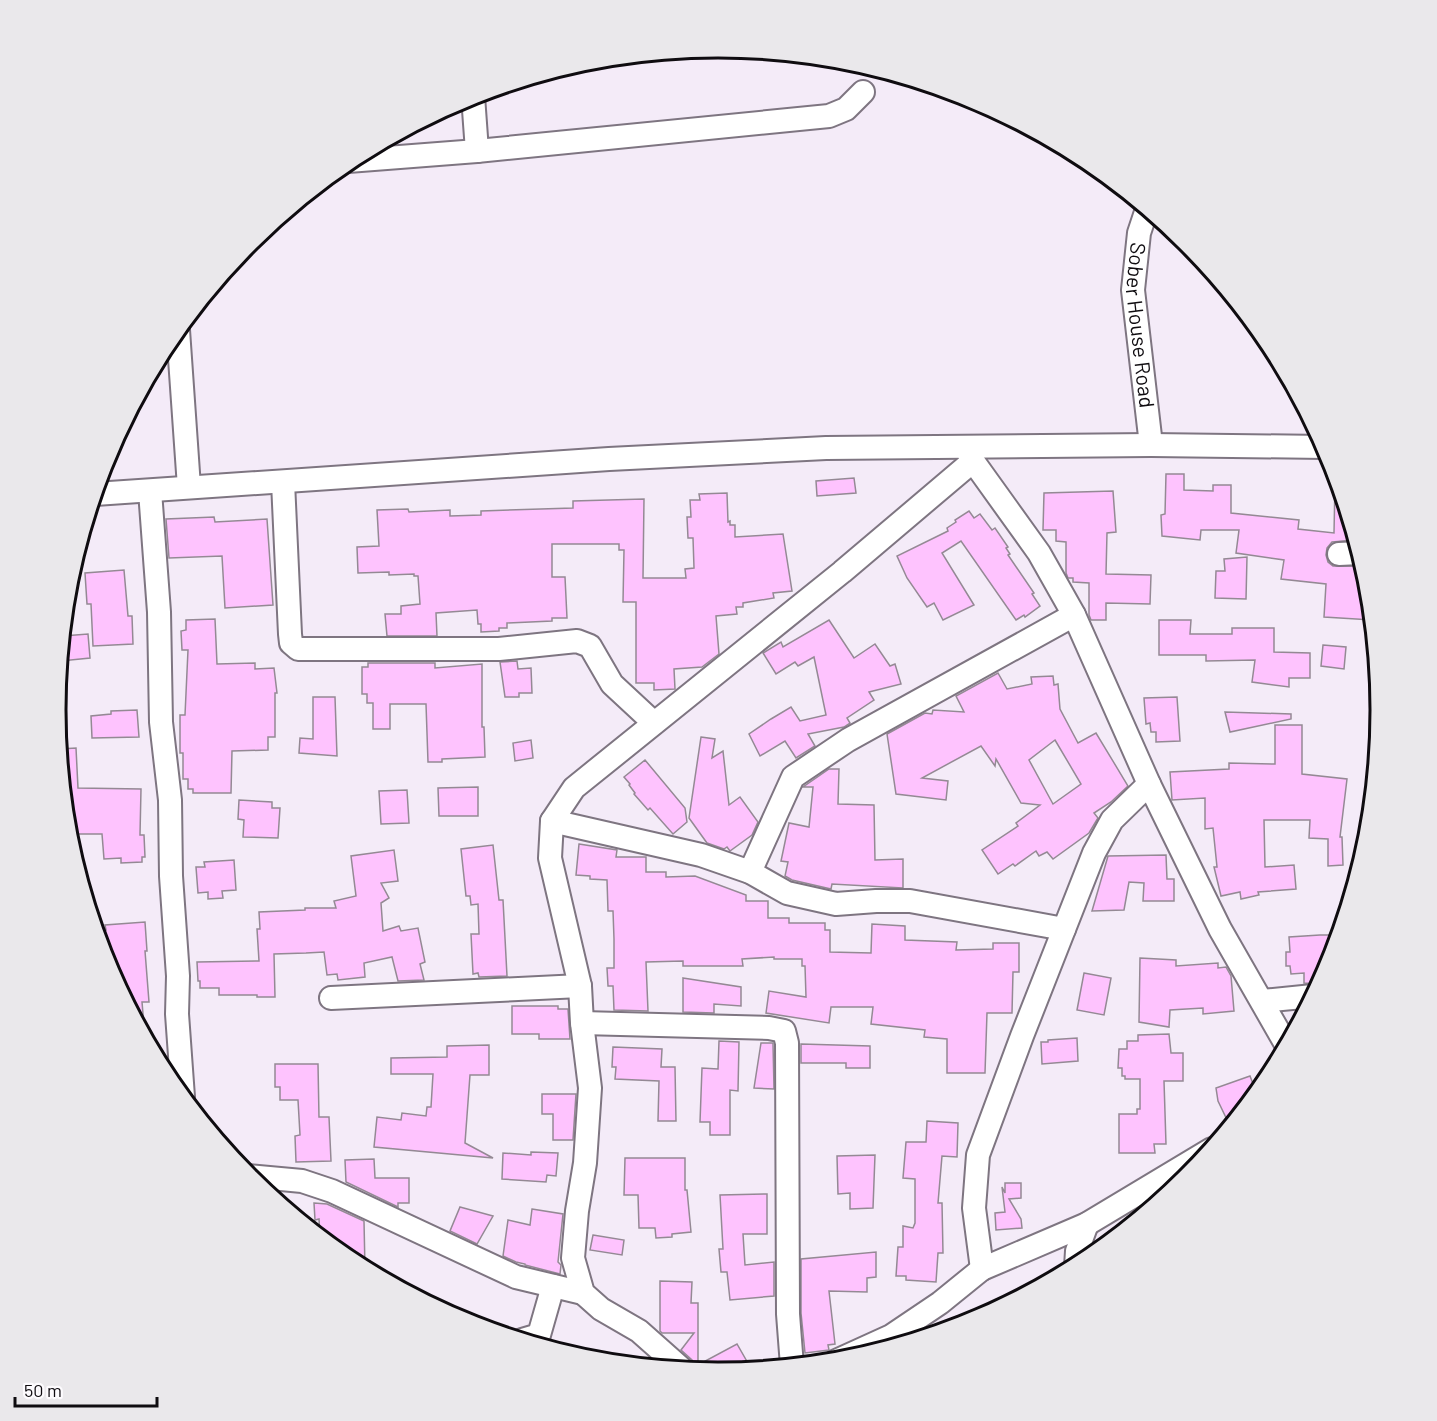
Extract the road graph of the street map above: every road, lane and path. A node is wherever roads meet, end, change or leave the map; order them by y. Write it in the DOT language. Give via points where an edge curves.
graph roads {
  1 [pos="863,92"];
  2 [pos="474,106"];
  3 [pos="477,151"];
  4 [pos="370,159"];
  5 [pos="1144,217"];
  6 [pos="179,344"];
  7 [pos="1151,444"];
  8 [pos="1314,447"];
  9 [pos="969,454"];
  10 [pos="283,482"];
  11 [pos="189,487"];
  12 [pos="150,491"];
  13 [pos="104,494"];
  14 [pos="1074,615"];
  15 [pos="654,723"];
  16 [pos="1149,784"];
  17 [pos="552,821"];
  18 [pos="750,872"];
  19 [pos="1064,929"];
  20 [pos="580,986"];
  21 [pos="1304,997"];
  22 [pos="331,998"];
  23 [pos="1262,1002"];
  24 [pos="582,1023"];
  25 [pos="1282,1037"];
  26 [pos="171,1065"];
  27 [pos="1188,1164"];
  28 [pos="263,1177"];
  29 [pos="1087,1224"];
  30 [pos="1077,1256"];
  31 [pos="982,1269"];
  32 [pos="554,1286"];
  33 [pos="583,1293"];
  34 [pos="536,1336"];
  35 [pos="877,1343"];
  36 [pos="791,1358"];
  37 [pos="672,1361"];
  1 -- 3 [label="street" via="846,109 829,116"];
  2 -- 3 [label="street"];
  3 -- 4 [label="street"];
  5 -- 7 [label="street, Sober House Road" via="1132,290"];
  6 -- 11 [label="street"];
  7 -- 8 [label="street"];
  7 -- 9 [label="street"];
  9 -- 10 [label="street" via="826,448"];
  9 -- 14 [label="street" via="1039,553"];
  9 -- 15 [label="street" via="842,573"];
  10 -- 11 [label="street"];
  10 -- 15 [label="street" via="290,634 291,643 298,649 498,649 577,641 590,646 612,684"];
  11 -- 12 [label="street"];
  12 -- 13 [label="street"];
  12 -- 26 [label="street" via="178,976"];
  14 -- 16 [label="street"];
  14 -- 18 [label="street" via="848,740 793,777"];
  15 -- 17 [label="street" via="574,788"];
  16 -- 19 [label="street" via="1112,820 1094,853"];
  16 -- 23 [label="street" via="1220,929"];
  17 -- 18 [label="street" via="701,855"];
  17 -- 20 [label="street" via="550,858"];
  18 -- 19 [label="street" via="787,893 836,904 910,901"];
  19 -- 31 [label="street" via="978,1155 974,1209"];
  20 -- 22 [label="street"];
  20 -- 24 [label="street"];
  21 -- 23 [label="street"];
  23 -- 25 [label="street"];
  24 -- 33 [label="street" via="590,1088 573,1258"];
  24 -- 36 [label="street" via="784,1031"];
  27 -- 29 [label="street"];
  28 -- 32 [label="street" via="302,1181 332,1191 516,1277"];
  29 -- 30 [label="street"];
  29 -- 31 [label="street"];
  31 -- 35 [label="street" via="940,1303"];
  32 -- 33 [label="street"];
  32 -- 34 [label="street"];
  33 -- 37 [label="street" via="601,1309 639,1331"];
}
